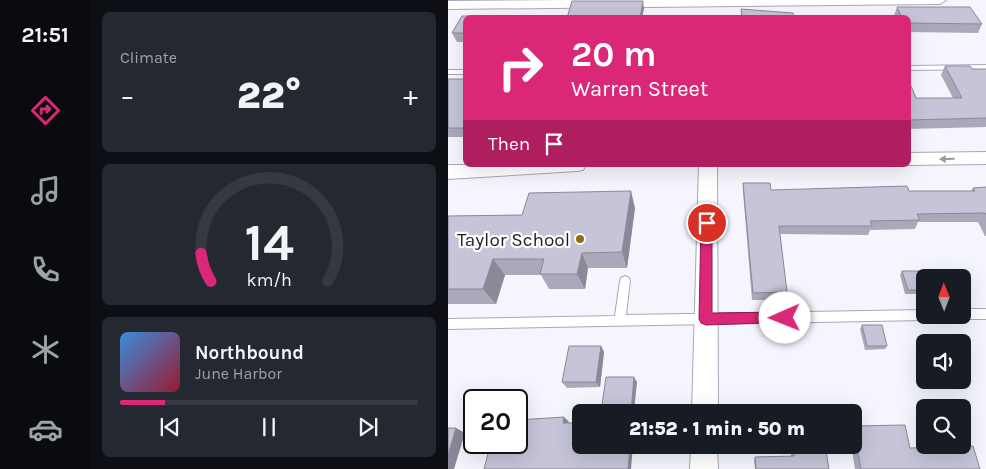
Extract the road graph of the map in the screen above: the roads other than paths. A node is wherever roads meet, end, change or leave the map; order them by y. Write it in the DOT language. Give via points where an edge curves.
graph roads {
  1 [pos="940,0"];
  2 [pos="709,1"];
  3 [pos="455,3"];
  4 [pos="708,15"];
  5 [pos="448,18"];
  6 [pos="986,67"];
  7 [pos="911,68"];
  8 [pos="448,72"];
  9 [pos="463,72"];
  10 [pos="986,158"];
  11 [pos="911,159"];
  12 [pos="540,167"];
  13 [pos="708,167"];
  14 [pos="448,172"];
  15 [pos="625,281"];
  16 [pos="971,314"];
  17 [pos="986,314"];
  18 [pos="916,315"];
  19 [pos="706,319"];
  20 [pos="620,321"];
  21 [pos="448,324"];
  22 [pos="705,404"];
  23 [pos="704,454"];
  24 [pos="704,469"];
  1 -- 2 [label="street"];
  2 -- 3 [label="street"];
  2 -- 4 [label="street"];
  3 -- 5 [label="street"];
  6 -- 7 [label="lane"];
  8 -- 9 [label="lane"];
  10 -- 11 [label="street, one-way"];
  12 -- 14 [label="street"];
  13 -- 19 [label="street"];
  15 -- 20 [label="lane"];
  16 -- 17 [label="lane"];
  18 -- 19 [label="lane"];
  19 -- 20 [label="lane"];
  19 -- 22 [label="street"];
  20 -- 21 [label="lane"];
  23 -- 24 [label="street"];
}
